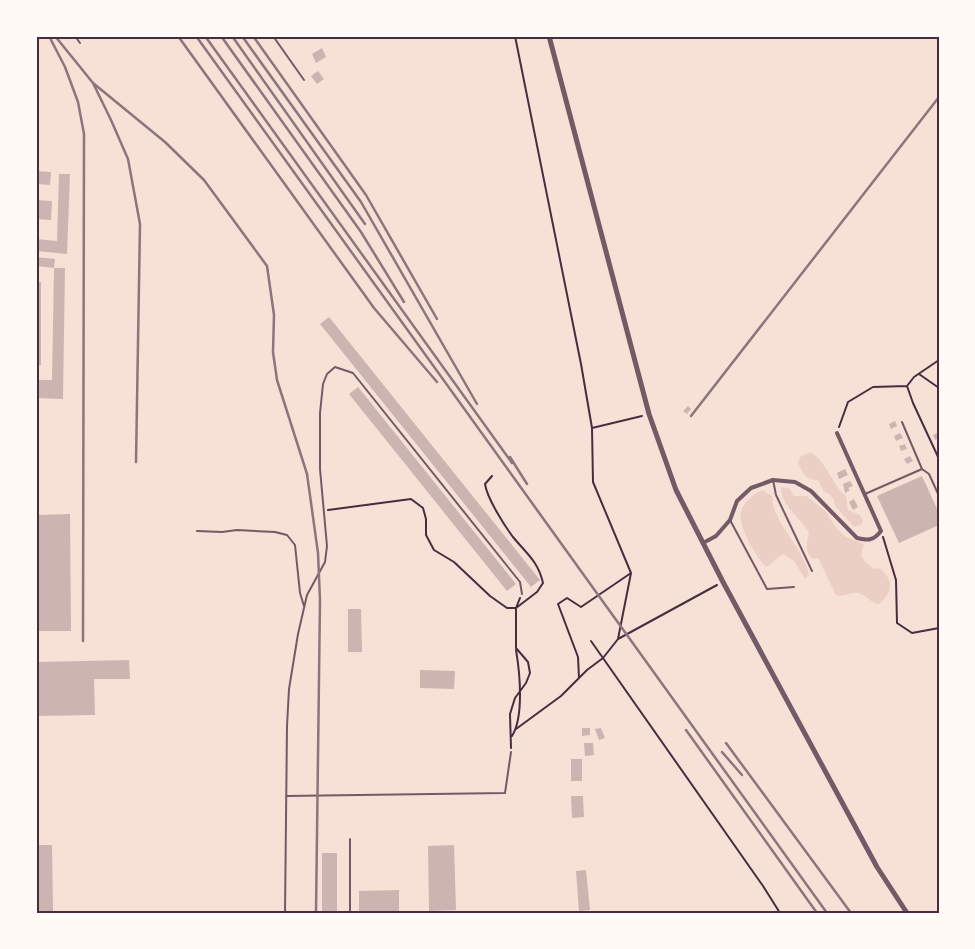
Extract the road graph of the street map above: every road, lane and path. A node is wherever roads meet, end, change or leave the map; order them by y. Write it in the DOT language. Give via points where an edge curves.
graph roads {
  1 [pos="75,36"];
  2 [pos="272,36"];
  3 [pos="515,36"];
  4 [pos="549,36"];
  5 [pos="80,43"];
  6 [pos="304,80"];
  7 [pos="939,360"];
  8 [pos="919,374"];
  9 [pos="907,386"];
  10 [pos="939,388"];
  11 [pos="649,414"];
  12 [pos="902,422"];
  13 [pos="592,428"];
  14 [pos="837,433"];
  15 [pos="939,459"];
  16 [pos="922,469"];
  17 [pos="492,476"];
  18 [pos="773,480"];
  19 [pos="865,494"];
  20 [pos="939,496"];
  21 [pos="324,510"];
  22 [pos="730,520"];
  23 [pos="196,531"];
  24 [pos="881,531"];
  25 [pos="703,543"];
  26 [pos="812,570"];
  27 [pos="630,574"];
  28 [pos="723,582"];
  29 [pos="794,587"];
  30 [pos="522,594"];
  31 [pos="304,606"];
  32 [pos="516,608"];
  33 [pos="939,628"];
  34 [pos="618,639"];
  35 [pos="591,641"];
  36 [pos="516,648"];
  37 [pos="603,658"];
  38 [pos="579,678"];
  39 [pos="520,690"];
  40 [pos="516,729"];
  41 [pos="512,736"];
  42 [pos="510,752"];
  43 [pos="286,796"];
  44 [pos="350,839"];
  45 [pos="285,913"];
  46 [pos="350,913"];
  47 [pos="780,913"];
  48 [pos="907,913"];
  1 -- 5 [label="lane"];
  2 -- 6 [label="lane"];
  3 -- 13 [label="path"];
  4 -- 11 [label="street"];
  7 -- 8 [label="path"];
  8 -- 9 [label="path"];
  8 -- 10 [label="path"];
  9 -- 14 [label="path" via="874,387 848,402"];
  9 -- 15 [label="path"];
  11 -- 13 [label="path"];
  11 -- 25 [label="street" via="676,490"];
  12 -- 16 [label="lane"];
  13 -- 27 [label="path" via="593,482"];
  14 -- 19 [label="street"];
  16 -- 19 [label="lane"];
  16 -- 20 [label="lane" via="929,474"];
  17 -- 32 [label="path" via="484,484 486,493 512,536 540,569 543,582 537,592"];
  18 -- 22 [label="street" via="751,488 737,501"];
  18 -- 24 [label="street" via="795,482 811,492 857,538 876,538"];
  18 -- 26 [label="lane" via="776,495"];
  19 -- 24 [label="street"];
  21 -- 30 [label="lane" via="320,413 323,384 335,367 353,373 520,582"];
  21 -- 31 [label="lane" via="327,546 324,562"];
  21 -- 32 [label="path" via="411,499 423,508 426,535 434,550 454,562 490,596 507,608"];
  22 -- 25 [label="street" via="716,536"];
  22 -- 29 [label="lane" via="767,589"];
  23 -- 31 [label="lane" via="237,530 287,535 295,545"];
  24 -- 33 [label="path" via="896,580 897,622 912,633"];
  25 -- 28 [label="street"];
  27 -- 34 [label="path"];
  27 -- 38 [label="path" via="581,607 567,598 558,604 578,657"];
  28 -- 34 [label="path"];
  28 -- 48 [label="street" via="877,867"];
  30 -- 32 [label="path"];
  31 -- 43 [label="lane" via="289,689"];
  32 -- 36 [label="path"];
  34 -- 37 [label="path"];
  35 -- 37 [label="path"];
  36 -- 39 [label="path"];
  36 -- 39 [label="path" via="528,662 530,673"];
  37 -- 38 [label="path"];
  37 -- 47 [label="path"];
  38 -- 40 [label="path" via="561,696"];
  39 -- 40 [label="path"];
  39 -- 41 [label="path" via="510,714"];
  40 -- 41 [label="path"];
  41 -- 42 [label="path"];
  42 -- 43 [label="lane" via="505,793"];
  43 -- 45 [label="lane"];
  44 -- 46 [label="lane"];
}
